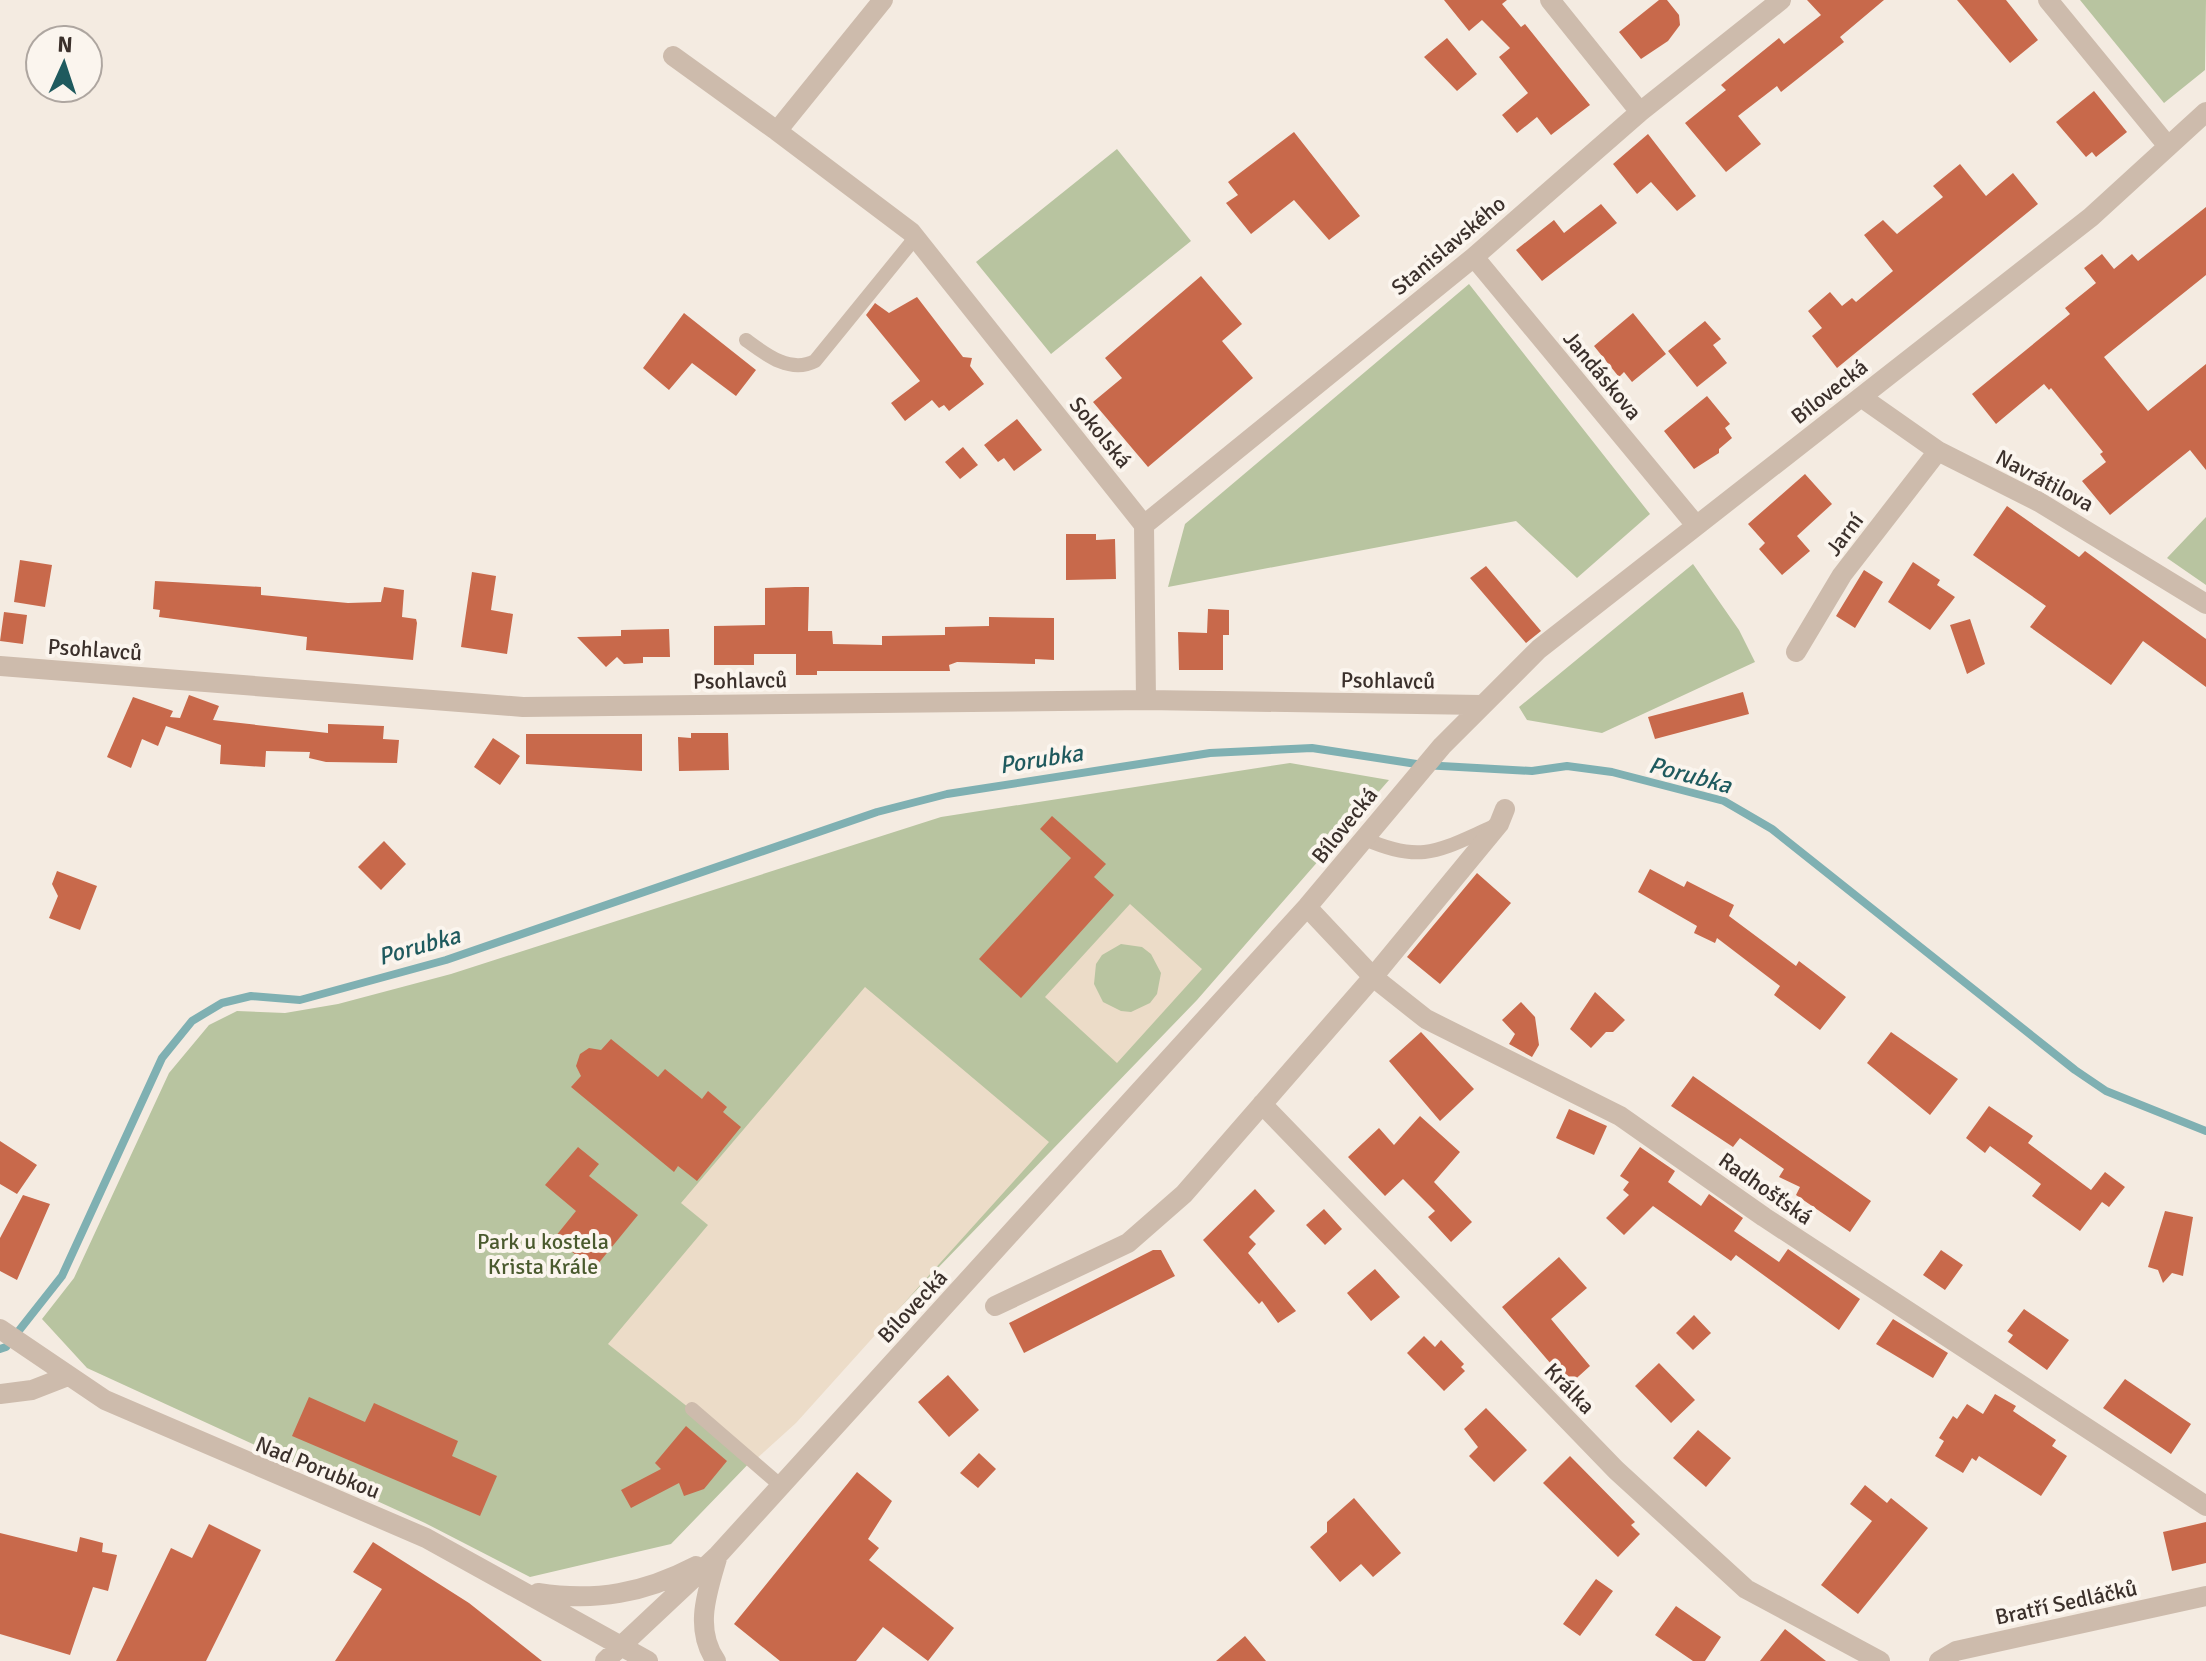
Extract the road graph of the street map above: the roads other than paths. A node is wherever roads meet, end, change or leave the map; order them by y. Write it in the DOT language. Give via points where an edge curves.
graph roads {
  1 [pos="883,0"];
  2 [pos="1550,0"];
  3 [pos="1781,0"];
  4 [pos="2048,0"];
  5 [pos="673,56"];
  6 [pos="1640,112"];
  7 [pos="2206,112"];
  8 [pos="777,131"];
  9 [pos="2167,145"];
  10 [pos="913,235"];
  11 [pos="1474,257"];
  12 [pos="746,340"];
  13 [pos="1861,397"];
  14 [pos="1938,451"];
  15 [pos="1695,524"];
  16 [pos="1144,525"];
  17 [pos="2206,604"];
  18 [pos="1796,652"];
  19 [pos="0,666"];
  20 [pos="1146,700"];
  21 [pos="1482,705"];
  22 [pos="1502,817"];
  23 [pos="1365,839"];
  24 [pos="1307,907"];
  25 [pos="1373,977"];
  26 [pos="1262,1104"];
  27 [pos="995,1306"];
  28 [pos="0,1330"];
  29 [pos="68,1376"];
  30 [pos="0,1394"];
  31 [pos="692,1409"];
  32 [pos="780,1485"];
  33 [pos="2206,1506"];
  34 [pos="718,1555"];
  35 [pos="526,1591"];
  36 [pos="2206,1596"];
  37 [pos="621,1645"];
  38 [pos="605,1661"];
  39 [pos="648,1661"];
  40 [pos="716,1661"];
  41 [pos="1880,1661"];
  42 [pos="1939,1661"];
  1 -- 8 [label="street"];
  2 -- 6 [label="street"];
  3 -- 6 [label="street, Stanislavského"];
  4 -- 9 [label="street"];
  5 -- 8 [label="street"];
  6 -- 11 [label="street, Stanislavského"];
  7 -- 9 [label="street, Bílovecká"];
  8 -- 10 [label="street, Sokolská"];
  9 -- 13 [label="street, Bílovecká" via="2091,217"];
  10 -- 12 [label="lane" via="815,361 777,361"];
  10 -- 16 [label="street, Sokolská"];
  11 -- 15 [label="street, Jandáskova"];
  11 -- 16 [label="street, Stanislavského"];
  13 -- 14 [label="street, Navrátilova"];
  13 -- 15 [label="street, Bílovecká"];
  14 -- 17 [label="street, Navrátilova" via="2039,502"];
  14 -- 18 [label="street, Jarní" via="1842,575"];
  15 -- 21 [label="street, Bílovecká" via="1539,649"];
  16 -- 20 [label="street"];
  19 -- 20 [label="street, Psohlavců" via="523,707"];
  20 -- 21 [label="street, Psohlavců"];
  21 -- 23 [label="street, Bílovecká"];
  22 -- 23 [label="lane" via="1416,854 1398,853"];
  22 -- 25 [label="street"];
  23 -- 24 [label="street, Bílovecká"];
  24 -- 25 [label="street, Radhošťská"];
  24 -- 32 [label="street, Bílovecká"];
  25 -- 26 [label="street"];
  25 -- 33 [label="street, Radhošťská" via="1426,1019 1620,1116 1764,1217"];
  26 -- 27 [label="street" via="1184,1194 1128,1243"];
  26 -- 41 [label="street, Králka" via="1616,1470 1746,1589"];
  28 -- 29 [label="street, Nad Porubkou"];
  29 -- 30 [label="street" via="32,1390"];
  29 -- 35 [label="street, Nad Porubkou" via="105,1400 426,1538"];
  31 -- 32 [label="lane"];
  32 -- 34 [label="street, Bílovecká"];
  34 -- 35 [label="street" via="665,1582 615,1596 572,1598"];
  34 -- 37 [label="street, Bílovecká"];
  34 -- 40 [label="street" via="703,1607 708,1649"];
  35 -- 37 [label="street, Nad Porubkou"];
  36 -- 42 [label="street, Bratří Sedláčků" via="1956,1651"];
  37 -- 38 [label="street, Bílovecká"];
  37 -- 39 [label="street, Nad Porubkou"];
}
